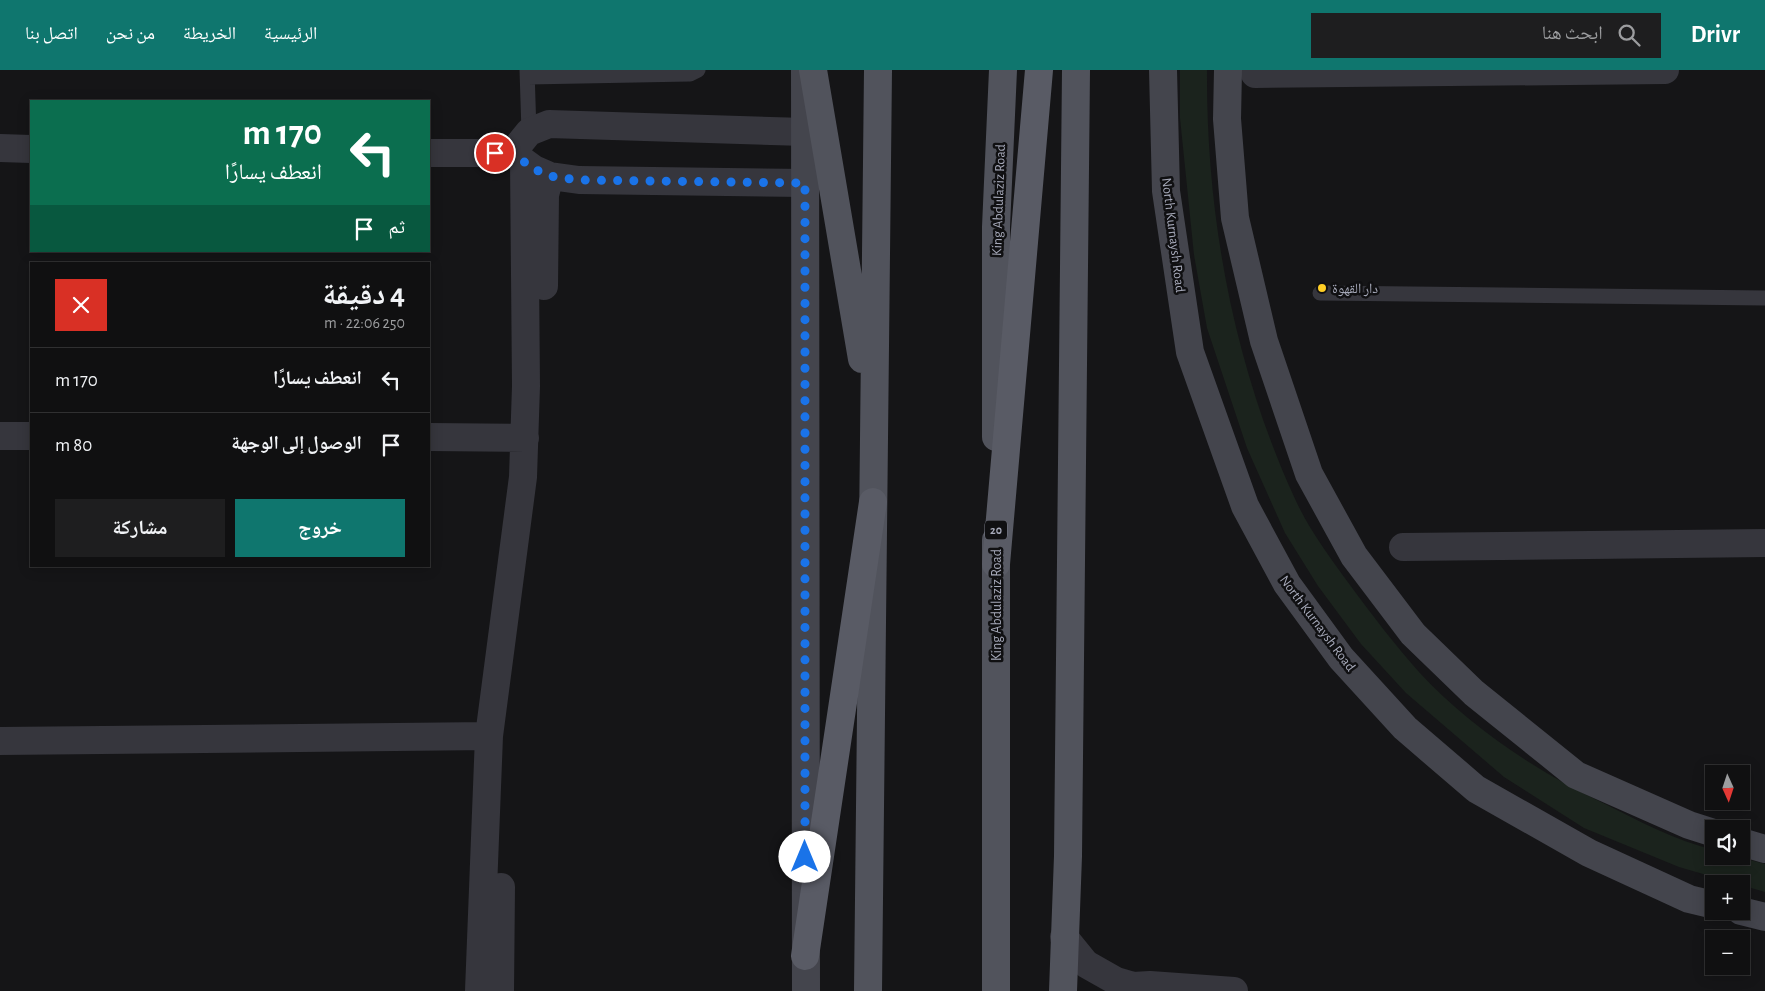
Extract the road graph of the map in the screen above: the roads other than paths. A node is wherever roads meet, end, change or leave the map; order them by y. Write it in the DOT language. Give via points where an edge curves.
graph roads {
  1 [pos="698,70"];
  2 [pos="805,70"];
  3 [pos="813,70"];
  4 [pos="878,70"];
  5 [pos="1003,70"];
  6 [pos="1039,70"];
  7 [pos="1076,70"];
  8 [pos="1163,70"];
  9 [pos="1228,70"];
  10 [pos="1665,70"];
  11 [pos="527,73"];
  12 [pos="1255,74"];
  13 [pos="529,132"];
  14 [pos="805,132"];
  15 [pos="0,148"];
  16 [pos="30,149"];
  17 [pos="430,152"];
  18 [pos="518,158"];
  19 [pos="550,176"];
  20 [pos="805,183"];
  21 [pos="1320,293"];
  22 [pos="1765,298"];
  23 [pos="874,428"];
  24 [pos="0,436"];
  25 [pos="30,436"];
  26 [pos="430,438"];
  27 [pos="525,438"];
  28 [pos="874,502"];
  29 [pos="1765,543"];
  30 [pos="1403,547"];
  31 [pos="996,564"];
  32 [pos="489,736"];
  33 [pos="0,741"];
  34 [pos="1705,830"];
  35 [pos="1750,845"];
  36 [pos="1765,849"];
  37 [pos="1705,903"];
  38 [pos="1750,913"];
  39 [pos="1765,917"];
  40 [pos="1064,938"];
  41 [pos="805,956"];
  42 [pos="1145,988"];
  43 [pos="479,991"];
  44 [pos="500,991"];
  45 [pos="806,991"];
  46 [pos="868,991"];
  47 [pos="996,991"];
  48 [pos="1063,991"];
  49 [pos="1234,991"];
  1 -- 11 [label="lane" via="690,74"];
  2 -- 14 [label="main road"];
  3 -- 23 [label="main road"];
  4 -- 23 [label="main road"];
  5 -- 31 [label="main road, King Abdulaziz Road / 20" via="996,227"];
  6 -- 31 [label="highway"];
  7 -- 40 [label="main road" via="1068,856"];
  8 -- 37 [label="main road, North Kurnaysh Road" via="1166,191 1190,352 1245,506 1287,584 1342,658 1404,728 1476,789 1589,853 1689,899"];
  9 -- 34 [label="main road" via="1227,118 1234,218 1264,341 1309,474 1354,556 1413,634 1474,694 1576,775"];
  10 -- 12 [label="street"];
  11 -- 13 [label="lane"];
  13 -- 14 [label="street" via="550,124"];
  13 -- 18 [label="street"];
  14 -- 20 [label="main road"];
  15 -- 16 [label="street"];
  17 -- 18 [label="street"];
  18 -- 19 [label="street"];
  18 -- 27 [label="street"];
  19 -- 20 [label="street" via="578,180"];
  19 -- 44 [label="street" via="545,195 541,469 502,780"];
  20 -- 41 [label="main road"];
  21 -- 22 [label="lane"];
  23 -- 28 [label="main road"];
  24 -- 25 [label="street"];
  26 -- 27 [label="street"];
  27 -- 32 [label="street" via="523,477"];
  28 -- 41 [label="highway"];
  28 -- 46 [label="main road"];
  29 -- 30 [label="street"];
  31 -- 47 [label="main road, King Abdulaziz Road / 20"];
  32 -- 33 [label="street"];
  32 -- 43 [label="street"];
  35 -- 36 [label="main road"];
  38 -- 39 [label="main road"];
  40 -- 42 [label="street" via="1080,958 1100,974"];
  40 -- 48 [label="main road"];
  41 -- 45 [label="main road"];
  42 -- 49 [label="street"];
}
